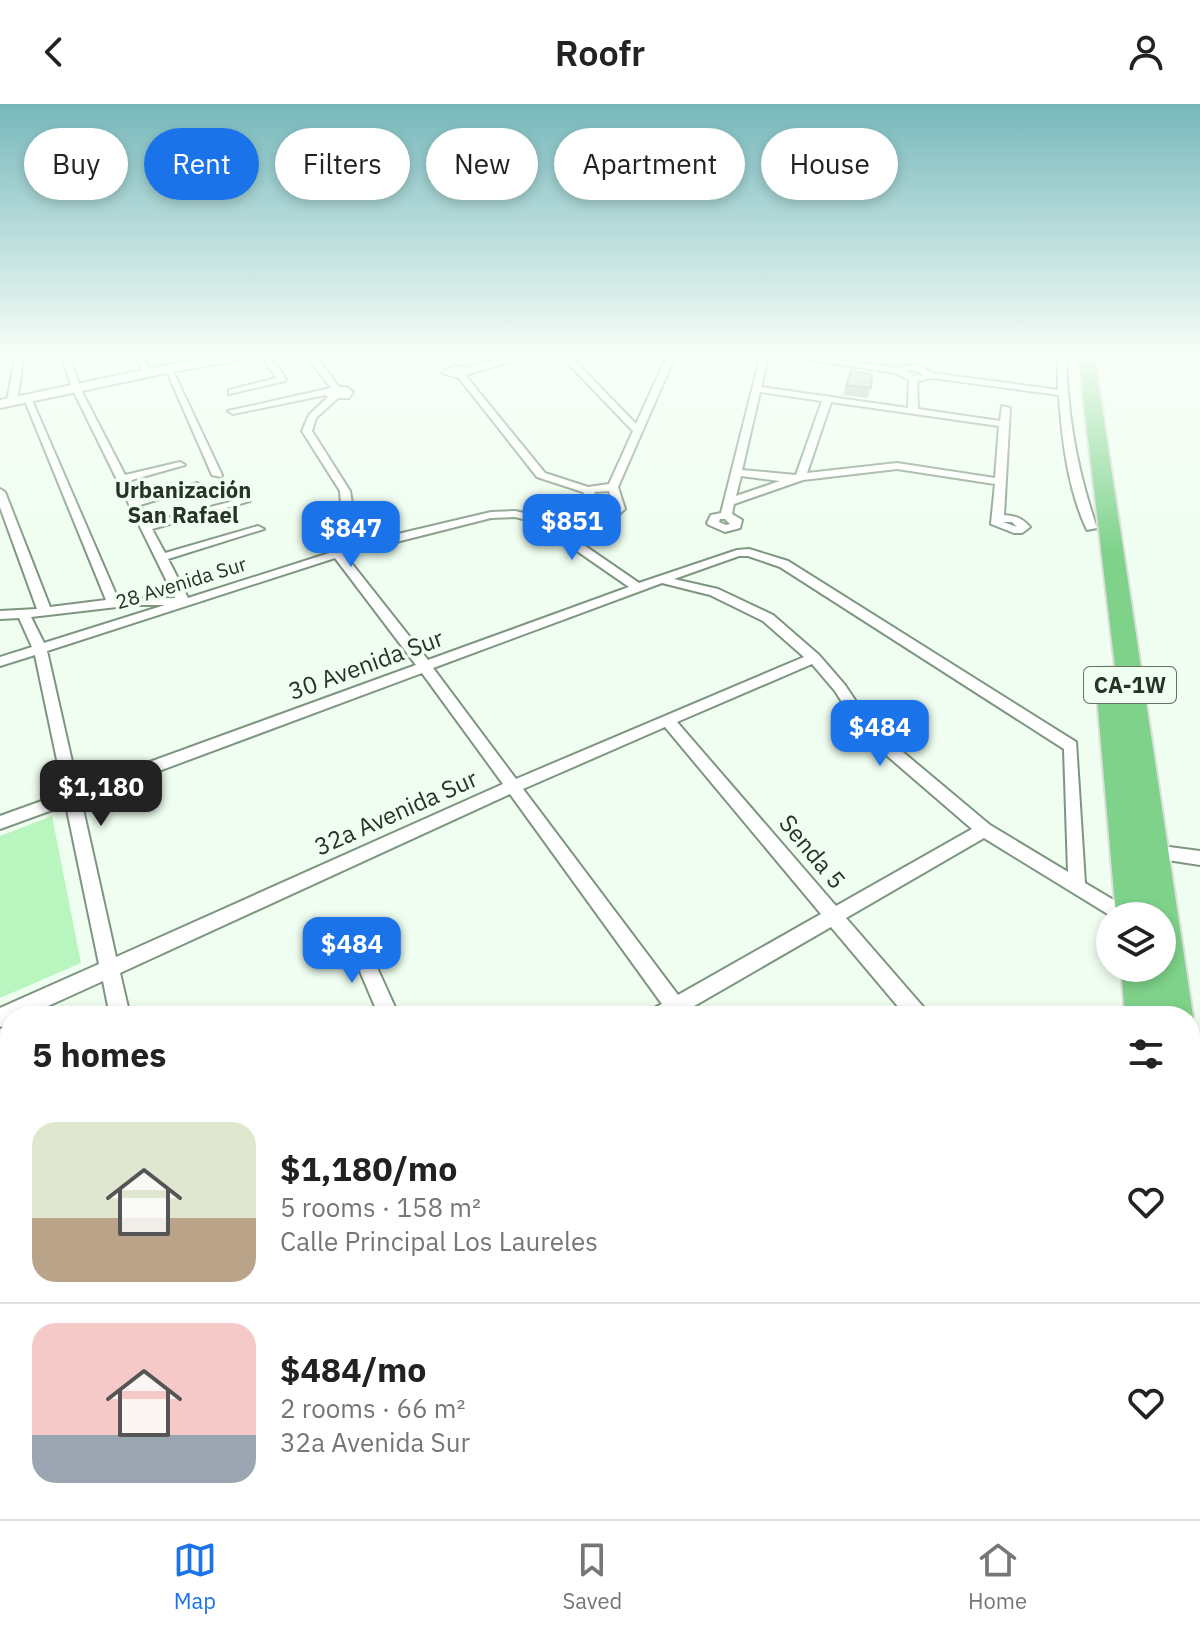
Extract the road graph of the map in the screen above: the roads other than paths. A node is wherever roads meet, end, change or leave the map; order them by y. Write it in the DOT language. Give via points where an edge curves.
graph roads {
  1 [pos="23,420"];
  2 [pos="92,420"];
  3 [pos="192,420"];
  4 [pos="311,420"];
  5 [pos="499,420"];
  6 [pos="627,420"];
  7 [pos="644,420"];
  8 [pos="750,420"];
  9 [pos="819,420"];
  10 [pos="976,420"];
  11 [pos="1004,420"];
  12 [pos="1066,420"];
  13 [pos="1080,420"];
  14 [pos="1095,420"];
  15 [pos="1004,424"];
  16 [pos="639,432"];
  17 [pos="180,465"];
  18 [pos="737,472"];
  19 [pos="217,475"];
  20 [pos="796,478"];
  21 [pos="122,479"];
  22 [pos="1000,482"];
  23 [pos="197,486"];
  24 [pos="613,487"];
  25 [pos="587,490"];
  26 [pos="0,492"];
  27 [pos="245,501"];
  28 [pos="730,502"];
  29 [pos="135,503"];
  30 [pos="347,506"];
  31 [pos="726,515"];
  32 [pos="998,520"];
  33 [pos="147,527"];
  34 [pos="1091,528"];
  35 [pos="258,529"];
  36 [pos="338,554"];
  37 [pos="162,557"];
  38 [pos="662,579"];
  39 [pos="638,588"];
  40 [pos="114,603"];
  41 [pos="184,603"];
  42 [pos="45,612"];
  43 [pos="0,615"];
  44 [pos="24,615"];
  45 [pos="40,649"];
  46 [pos="814,658"];
  47 [pos="0,662"];
  48 [pos="425,667"];
  49 [pos="668,721"];
  50 [pos="514,786"];
  51 [pos="74,796"];
  52 [pos="0,823"];
  53 [pos="984,830"];
  54 [pos="1154,852"];
  55 [pos="1200,858"];
  56 [pos="1077,887"];
  57 [pos="1102,902"];
  58 [pos="1131,902"];
  59 [pos="834,915"];
  60 [pos="354,936"];
  61 [pos="112,968"];
  62 [pos="1139,982"];
  63 [pos="27,1006"];
  64 [pos="118,1006"];
  65 [pos="385,1006"];
  66 [pos="676,1006"];
  67 [pos="686,1006"];
  68 [pos="910,1006"];
  69 [pos="1142,1006"];
  70 [pos="1174,1006"];
  1 -- 40 [label="street"];
  2 -- 21 [label="street"];
  3 -- 19 [label="street"];
  4 -- 30 [label="street" via="308,433 345,491"];
  5 -- 25 [label="street" via="541,475"];
  6 -- 16 [label="street"];
  7 -- 16 [label="street"];
  8 -- 18 [label="street"];
  9 -- 20 [label="street"];
  10 -- 15 [label="street"];
  11 -- 15 [label="street"];
  12 -- 34 [label="street"];
  13 -- 34 [label="highway, CA-1W"];
  14 -- 54 [label="highway, CA-1W"];
  15 -- 22 [label="street"];
  16 -- 24 [label="street"];
  17 -- 21 [label="street"];
  18 -- 20 [label="street"];
  18 -- 28 [label="street"];
  20 -- 22 [label="street" via="897,466"];
  20 -- 28 [label="street"];
  21 -- 29 [label="street"];
  22 -- 32 [label="street"];
  23 -- 29 [label="street"];
  24 -- 25 [label="street"];
  24 -- 25 [label="street" via="620,509 613,514 601,511"];
  26 -- 42 [label="street"];
  27 -- 33 [label="street"];
  28 -- 31 [label="street"];
  29 -- 33 [label="street"];
  33 -- 37 [label="street"];
  34 -- 58 [label="highway, CA-1W"];
  35 -- 37 [label="street"];
  36 -- 39 [label="street, 28 Avenida Sur" via="459,521 515,514 555,528"];
  36 -- 41 [label="street, 28 Avenida Sur"];
  36 -- 48 [label="street"];
  37 -- 41 [label="street"];
  38 -- 39 [label="street, 30 Avenida Sur"];
  38 -- 46 [label="street" via="706,589 756,611"];
  38 -- 56 [label="street, 30 Avenida Sur" via="749,552 784,564 1071,746"];
  39 -- 48 [label="street, 30 Avenida Sur"];
  40 -- 41 [label="street" via="145,598"];
  40 -- 42 [label="street"];
  41 -- 45 [label="street, 28 Avenida Sur"];
  42 -- 44 [label="street"];
  43 -- 44 [label="street"];
  44 -- 45 [label="street"];
  45 -- 47 [label="street, 28 Avenida Sur"];
  45 -- 51 [label="street"];
  46 -- 49 [label="street, 32a Avenida Sur"];
  46 -- 53 [label="street" via="868,731"];
  48 -- 50 [label="street"];
  48 -- 51 [label="street, 30 Avenida Sur"];
  49 -- 50 [label="street, 32a Avenida Sur"];
  49 -- 59 [label="street, Senda 5"];
  50 -- 61 [label="street, 32a Avenida Sur"];
  50 -- 66 [label="street"];
  51 -- 52 [label="street, 30 Avenida Sur"];
  51 -- 61 [label="street"];
  53 -- 56 [label="street"];
  53 -- 59 [label="street"];
  54 -- 55 [label="street"];
  54 -- 70 [label="highway, CA-1W"];
  56 -- 57 [label="street"];
  59 -- 67 [label="street"];
  59 -- 68 [label="street, Senda 5"];
  60 -- 65 [label="street"];
  61 -- 63 [label="street, 32a Avenida Sur"];
  61 -- 64 [label="street"];
  62 -- 69 [label="highway"];
}
